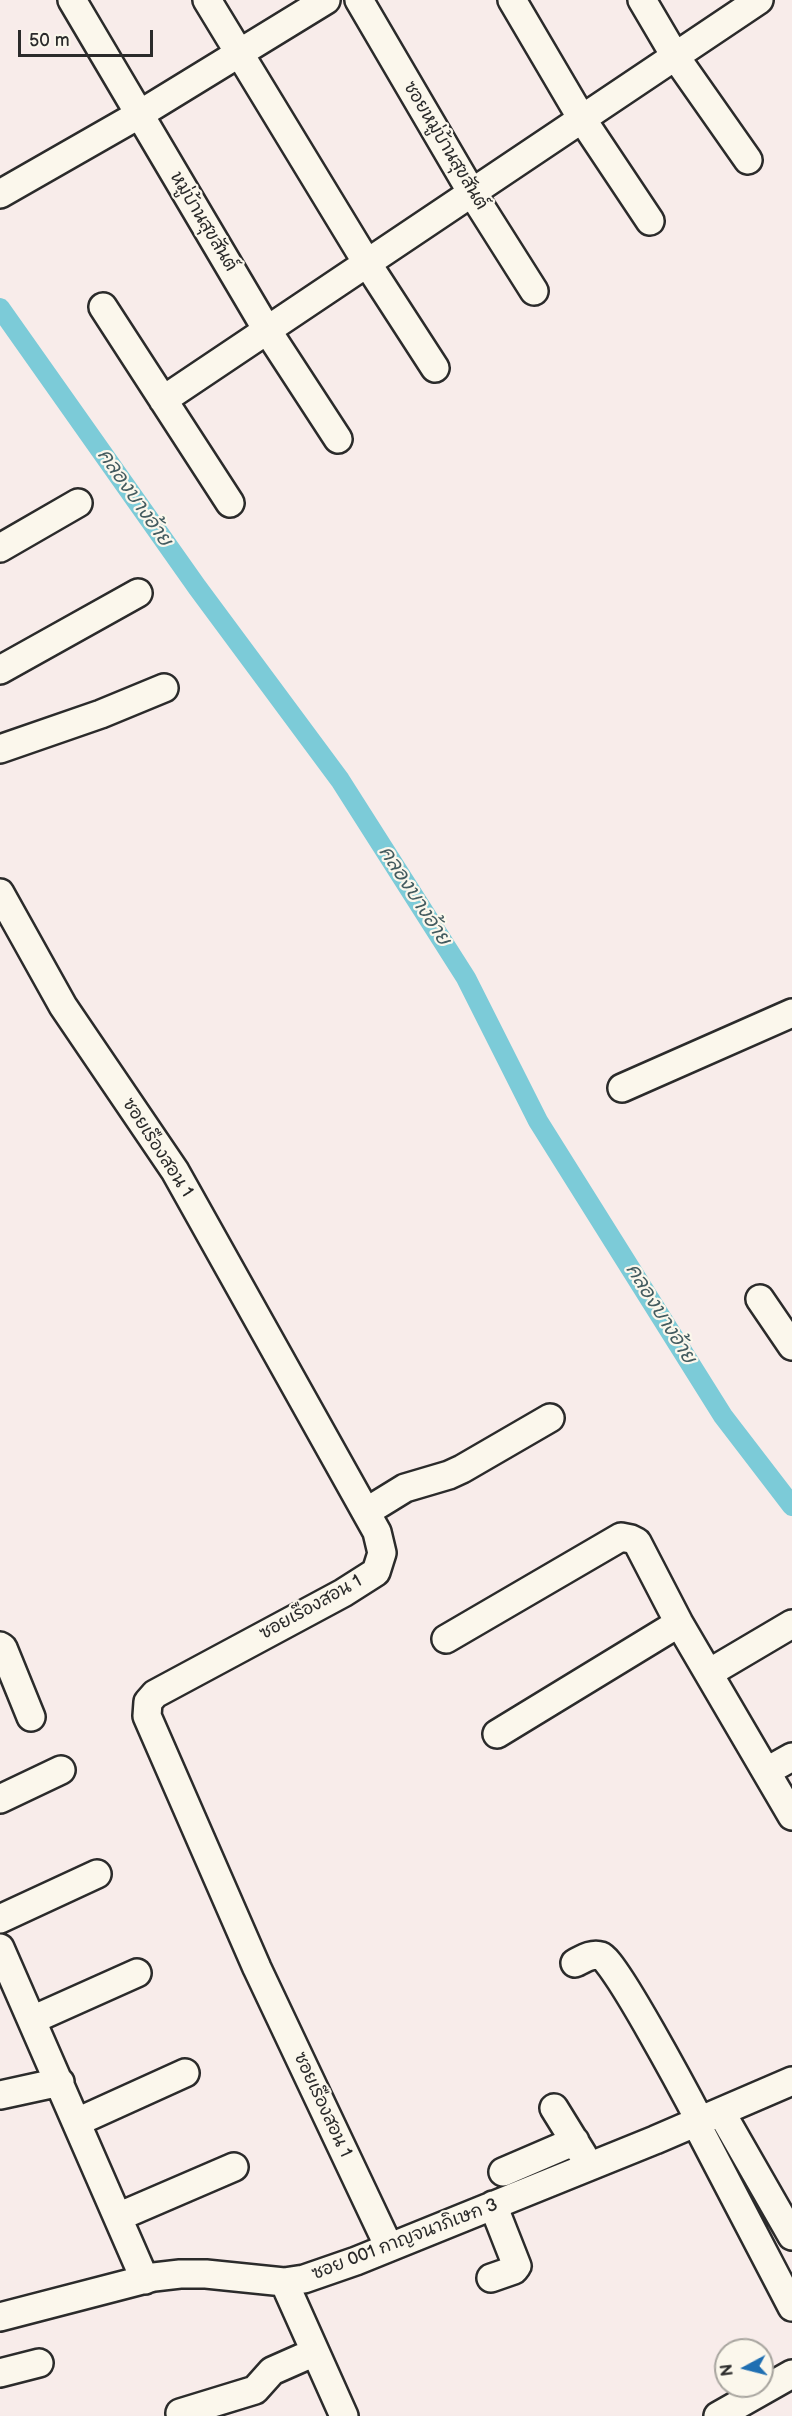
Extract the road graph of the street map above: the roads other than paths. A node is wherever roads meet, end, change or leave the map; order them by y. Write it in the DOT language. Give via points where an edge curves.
graph roads {
  1 [pos="72,0"];
  2 [pos="207,0"];
  3 [pos="326,0"];
  4 [pos="359,0"];
  5 [pos="512,0"];
  6 [pos="642,0"];
  7 [pos="759,0"];
  8 [pos="239,54"];
  9 [pos="675,56"];
  10 [pos="140,114"];
  11 [pos="582,119"];
  12 [pos="748,160"];
  13 [pos="0,194"];
  14 [pos="472,194"];
  15 [pos="650,221"];
  16 [pos="367,263"];
  17 [pos="534,291"];
  18 [pos="103,307"];
  19 [pos="267,330"];
  20 [pos="435,368"];
  21 [pos="163,400"];
  22 [pos="338,439"];
  23 [pos="78,503"];
  24 [pos="230,503"];
  25 [pos="0,548"];
  26 [pos="138,593"];
  27 [pos="0,670"];
  28 [pos="164,688"];
  29 [pos="0,749"];
  30 [pos="0,893"];
  31 [pos="792,1013"];
  32 [pos="622,1088"];
  33 [pos="760,1299"];
  34 [pos="792,1346"];
  35 [pos="550,1418"];
  36 [pos="366,1512"];
  37 [pos="679,1623"];
  38 [pos="792,1624"];
  39 [pos="446,1640"];
  40 [pos="0,1646"];
  41 [pos="709,1672"];
  42 [pos="31,1717"];
  43 [pos="497,1734"];
  44 [pos="792,1757"];
  45 [pos="61,1770"];
  46 [pos="767,1771"];
  47 [pos="0,1799"];
  48 [pos="792,1816"];
  49 [pos="97,1874"];
  50 [pos="0,1919"];
  51 [pos="0,1948"];
  52 [pos="575,1963"];
  53 [pos="137,1973"];
  54 [pos="32,2020"];
  55 [pos="185,2073"];
  56 [pos="792,2081"];
  57 [pos="60,2082"];
  58 [pos="0,2095"];
  59 [pos="554,2108"];
  60 [pos="706,2118"];
  61 [pos="77,2122"];
  62 [pos="574,2141"];
  63 [pos="590,2166"];
  64 [pos="234,2167"];
  65 [pos="503,2172"];
  66 [pos="493,2205"];
  67 [pos="118,2217"];
  68 [pos="792,2236"];
  69 [pos="389,2247"];
  70 [pos="491,2278"];
  71 [pos="145,2280"];
  72 [pos="284,2282"];
  73 [pos="792,2307"];
  74 [pos="0,2317"];
  75 [pos="315,2352"];
  76 [pos="39,2363"];
  77 [pos="0,2373"];
  78 [pos="792,2374"];
  79 [pos="242,2406"];
  80 [pos="180,2413"];
  81 [pos="344,2416"];
  82 [pos="718,2416"];
  1 -- 10 [label="street, หมู่บ้านสุขสันต์"];
  2 -- 8 [label="street"];
  3 -- 8 [label="street"];
  4 -- 14 [label="street, ซอยหมู่บ้านสุขสันต์"];
  5 -- 11 [label="street"];
  6 -- 9 [label="street"];
  7 -- 9 [label="street"];
  8 -- 10 [label="street"];
  8 -- 16 [label="street"];
  9 -- 11 [label="street"];
  9 -- 12 [label="street"];
  10 -- 13 [label="street"];
  10 -- 19 [label="street, หมู่บ้านสุขสันต์"];
  11 -- 14 [label="street"];
  11 -- 15 [label="street"];
  14 -- 16 [label="street"];
  14 -- 17 [label="street, ซอยหมู่บ้านสุขสันต์"];
  16 -- 19 [label="street"];
  16 -- 20 [label="street"];
  18 -- 21 [label="street"];
  19 -- 21 [label="street"];
  19 -- 22 [label="street, หมู่บ้านสุขสันต์"];
  21 -- 24 [label="street"];
  23 -- 25 [label="street"];
  26 -- 27 [label="street"];
  28 -- 29 [label="street"];
  30 -- 36 [label="street, ซอยเรืองสอน 1" via="63,1006 175,1171"];
  31 -- 32 [label="street"];
  33 -- 34 [label="street"];
  35 -- 36 [label="street" via="462,1469 405,1488"];
  36 -- 69 [label="street, ซอยเรืองสอน 1" via="382,1553 376,1572 154,1694 148,1702 147,1716 257,1968"];
  37 -- 39 [label="street" via="637,1542 621,1537"];
  37 -- 41 [label="street"];
  37 -- 43 [label="street"];
  38 -- 41 [label="street"];
  40 -- 42 [label="street"];
  41 -- 46 [label="street"];
  44 -- 46 [label="street"];
  45 -- 47 [label="street"];
  46 -- 48 [label="street"];
  49 -- 50 [label="street"];
  51 -- 54 [label="street"];
  52 -- 60 [label="street" via="592,1955 606,1959"];
  53 -- 54 [label="street"];
  54 -- 57 [label="street"];
  55 -- 61 [label="street"];
  56 -- 60 [label="street, ซอย 001 กาญจนาภิเษก 3"];
  57 -- 58 [label="street"];
  57 -- 61 [label="street"];
  59 -- 62 [label="street"];
  60 -- 63 [label="street, ซอย 001 กาญจนาภิเษก 3"];
  60 -- 68 [label="street"];
  60 -- 73 [label="street"];
  61 -- 67 [label="street"];
  62 -- 63 [label="street"];
  62 -- 65 [label="street"];
  63 -- 66 [label="street, ซอย 001 กาญจนาภิเษก 3"];
  64 -- 67 [label="street"];
  66 -- 69 [label="street, ซอย 001 กาญจนาภิเษก 3"];
  66 -- 70 [label="street" via="517,2266"];
  67 -- 71 [label="street"];
  69 -- 72 [label="street, ซอย 001 กาญจนาภิเษก 3" via="304,2279"];
  71 -- 72 [label="street, ซอย 001 กาญจนาภิเษก 3" via="206,2274"];
  71 -- 74 [label="street, ซอย 001 กาญจนาภิเษก 3"];
  72 -- 75 [label="street"];
  75 -- 79 [label="street" via="272,2371"];
  75 -- 81 [label="street"];
  76 -- 77 [label="street"];
  78 -- 82 [label="street"];
  79 -- 80 [label="street"];
}
